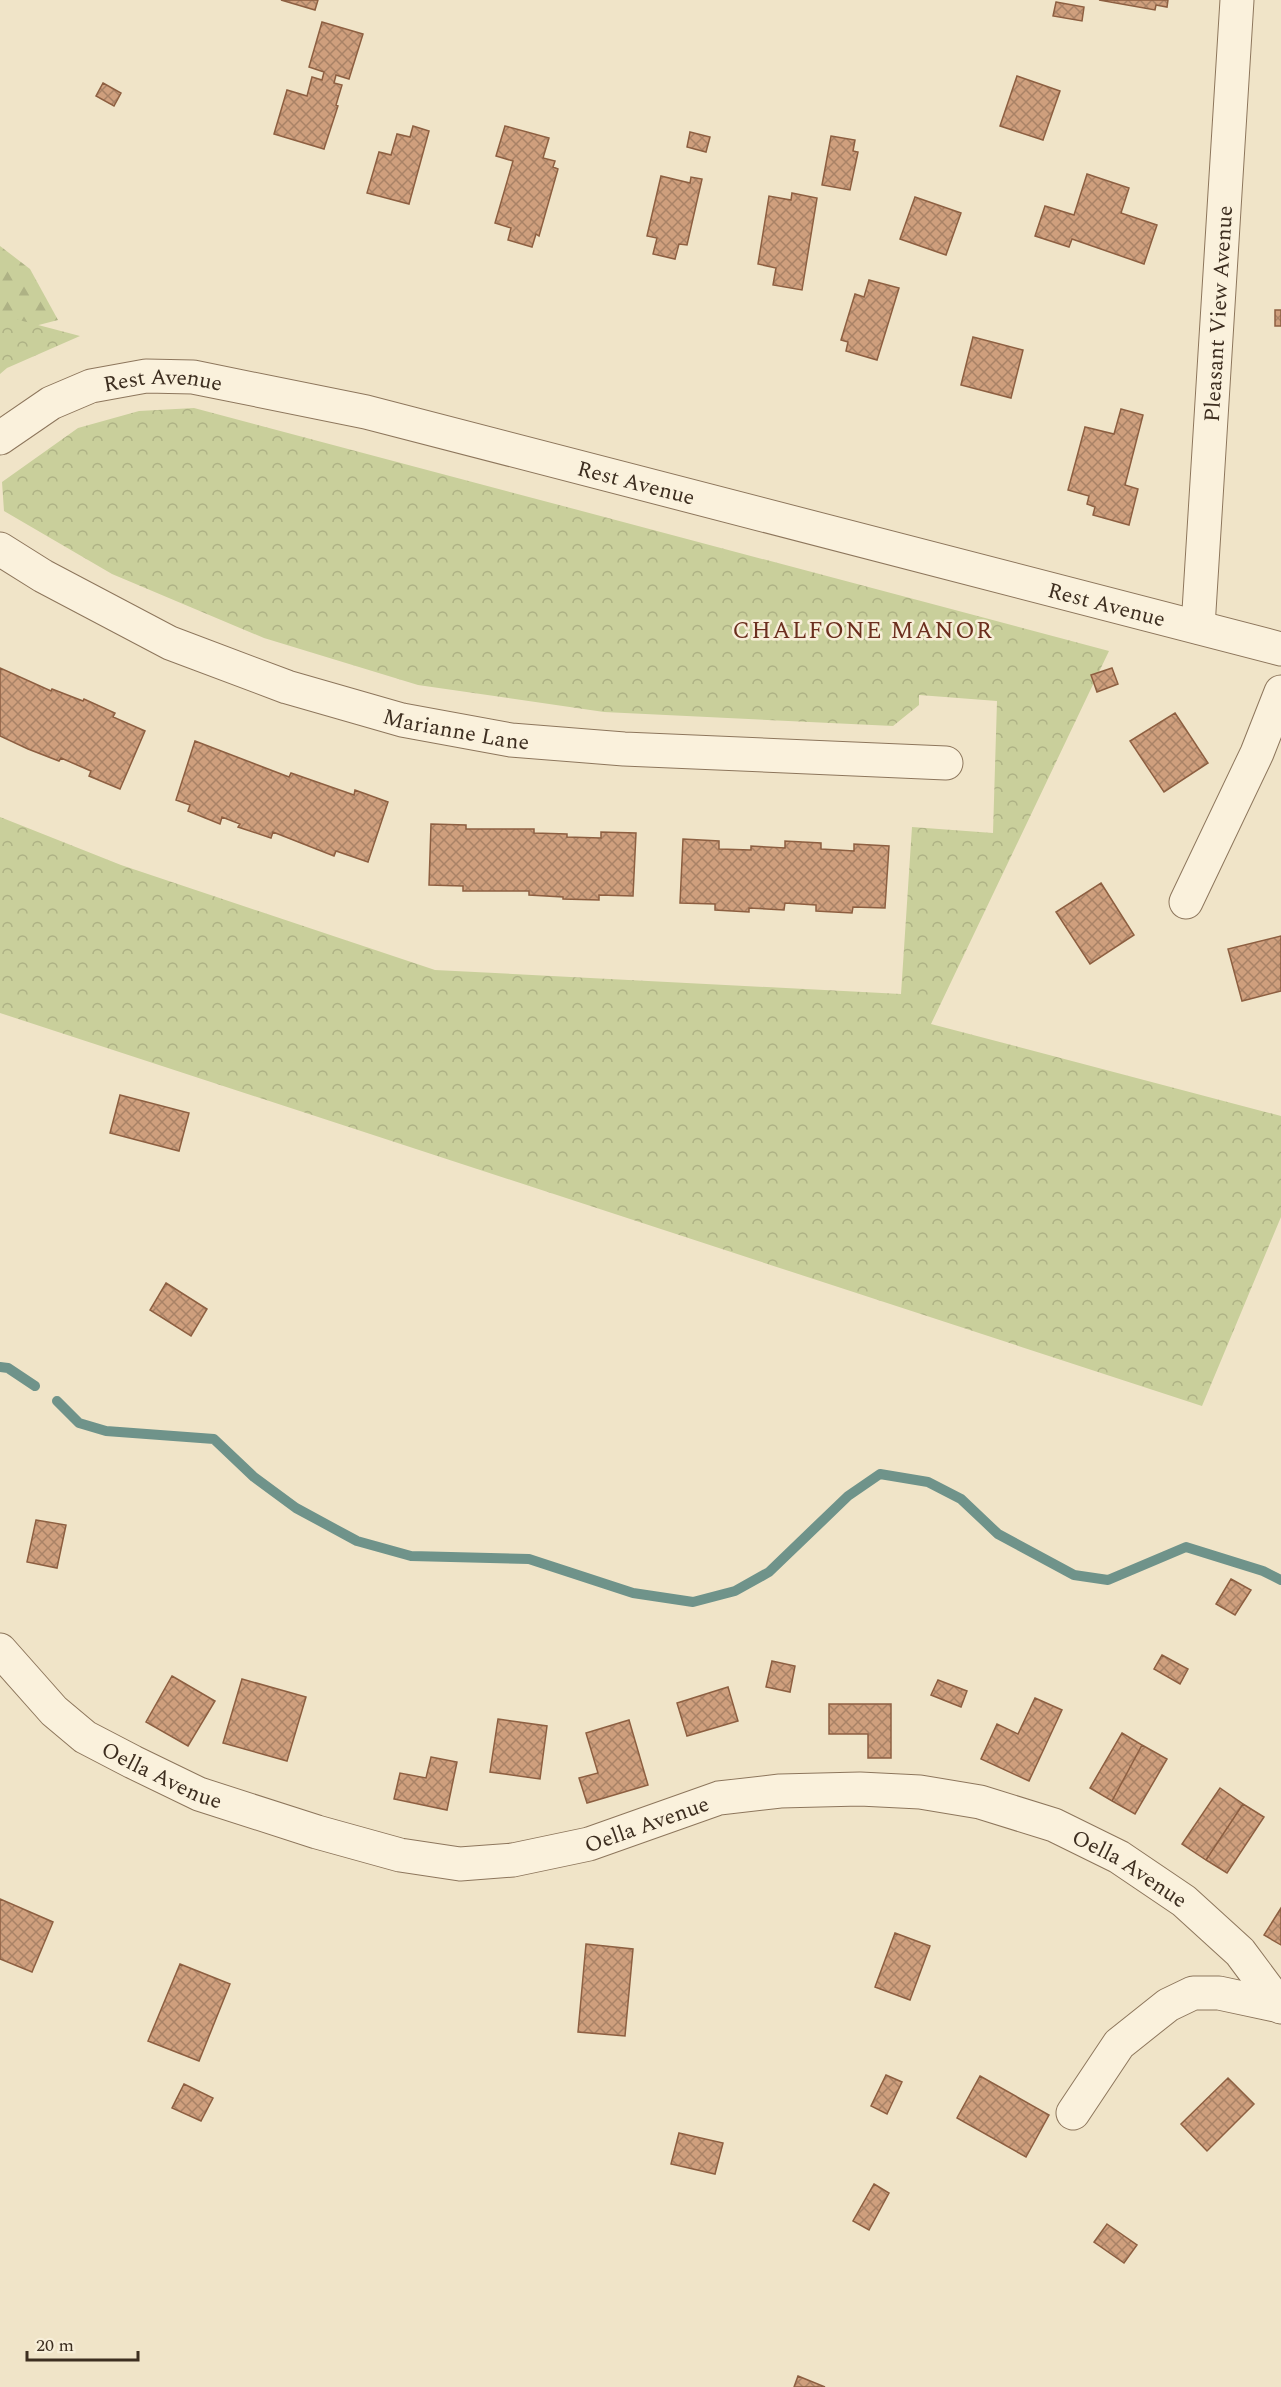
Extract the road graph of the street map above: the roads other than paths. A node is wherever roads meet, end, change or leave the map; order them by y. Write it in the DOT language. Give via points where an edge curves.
graph roads {
  1 [pos="1237,0"];
  2 [pos="0,438"];
  3 [pos="0,549"];
  4 [pos="1198,627"];
  5 [pos="1281,649"];
  6 [pos="1281,692"];
  7 [pos="946,764"];
  8 [pos="1186,902"];
  9 [pos="0,1650"];
  10 [pos="1280,2007"];
  11 [pos="1073,2113"];
  1 -- 4 [label="street, Pleasant View Avenue"];
  2 -- 4 [label="street, Rest Avenue" via="51,403 91,386 146,376 194,377 366,412"];
  3 -- 7 [label="street, Marianne Lane" via="170,643 287,687 402,720 511,740"];
  4 -- 5 [label="street, Rest Avenue"];
  6 -- 8 [label="street" via="1257,753"];
  9 -- 10 [label="street, Oella Avenue" via="54,1710 85,1737 133,1762 199,1794 400,1855 460,1864 513,1860 589,1844 719,1798 780,1791 920,1792 980,1802 1054,1825 1119,1857 1184,1901 1240,1952"];
  10 -- 11 [label="street" via="1219,1994 1193,1994 1168,2005 1119,2044"];
}
